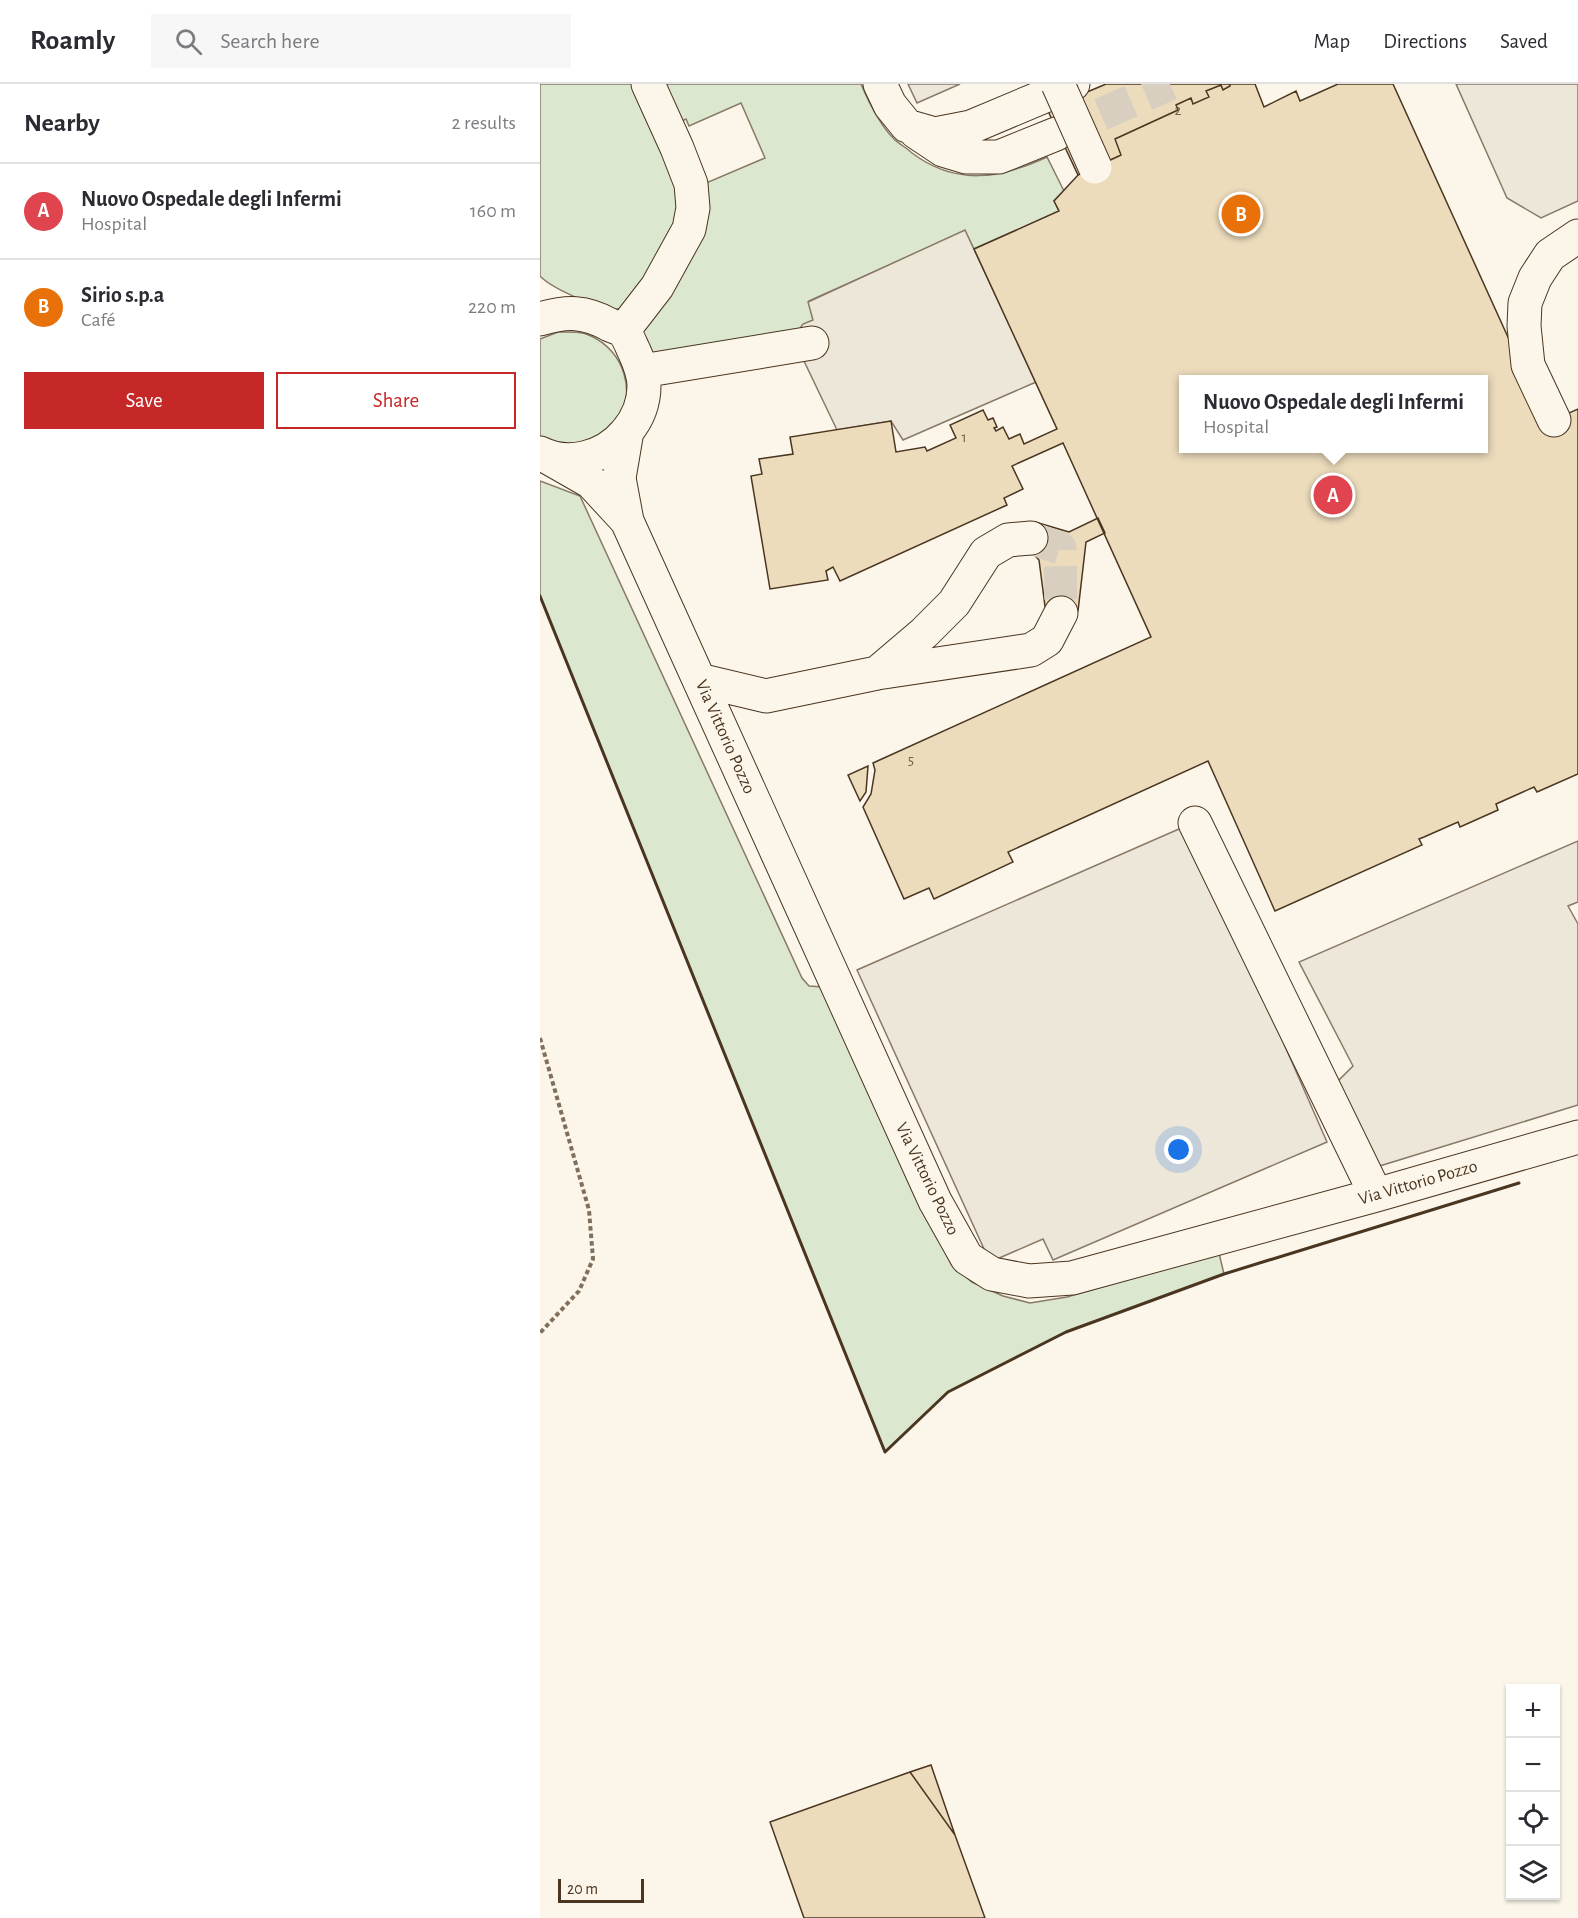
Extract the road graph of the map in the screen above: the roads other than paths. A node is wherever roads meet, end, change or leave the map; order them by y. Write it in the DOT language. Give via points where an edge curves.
graph roads {
  1 [pos="648,84"];
  2 [pos="880,84"];
  3 [pos="1058,84"];
  4 [pos="1073,84"];
  5 [pos="907,126"];
  6 [pos="1056,134"];
  7 [pos="1095,167"];
  8 [pos="1578,236"];
  9 [pos="549,309"];
  10 [pos="623,331"];
  11 [pos="812,343"];
  12 [pos="642,371"];
  13 [pos="1554,420"];
  14 [pos="627,431"];
  15 [pos="544,455"];
  16 [pos="627,520"];
  17 [pos="1031,538"];
  18 [pos="1060,613"];
  19 [pos="877,674"];
  20 [pos="699,680"];
  21 [pos="1195,823"];
  22 [pos="1578,1137"];
  23 [pos="1376,1196"];
  1 -- 10 [label="lane" via="691,184 693,208 689,229 657,287"];
  2 -- 5 [label="lane"];
  3 -- 7 [label="lane, bridge"];
  4 -- 5 [label="lane" via="971,127 935,134"];
  5 -- 6 [label="lane" via="943,150 966,157 999,157"];
  8 -- 13 [label="lane" via="1550,255 1525,303 1528,365"];
  9 -- 10 [label="lane" via="598,318"];
  10 -- 12 [label="lane"];
  11 -- 12 [label="lane"];
  12 -- 14 [label="lane" via="641,408"];
  14 -- 15 [label="lane" via="616,444 597,455 572,460"];
  14 -- 16 [label="lane, Via Vittorio Pozzo" via="619,478"];
  15 -- 16 [label="lane, Via Vittorio Pozzo" via="591,482"];
  16 -- 20 [label="lane, Via Vittorio Pozzo"];
  17 -- 19 [label="lane" via="1008,540 986,553 954,603"];
  18 -- 19 [label="lane" via="1047,640 1031,650"];
  19 -- 20 [label="lane" via="766,696"];
  20 -- 23 [label="lane, Via Vittorio Pozzo" via="935,1201 967,1258 992,1274 1029,1281 1072,1278"];
  21 -- 23 [label="lane"];
  22 -- 23 [label="lane, Via Vittorio Pozzo"];
}
